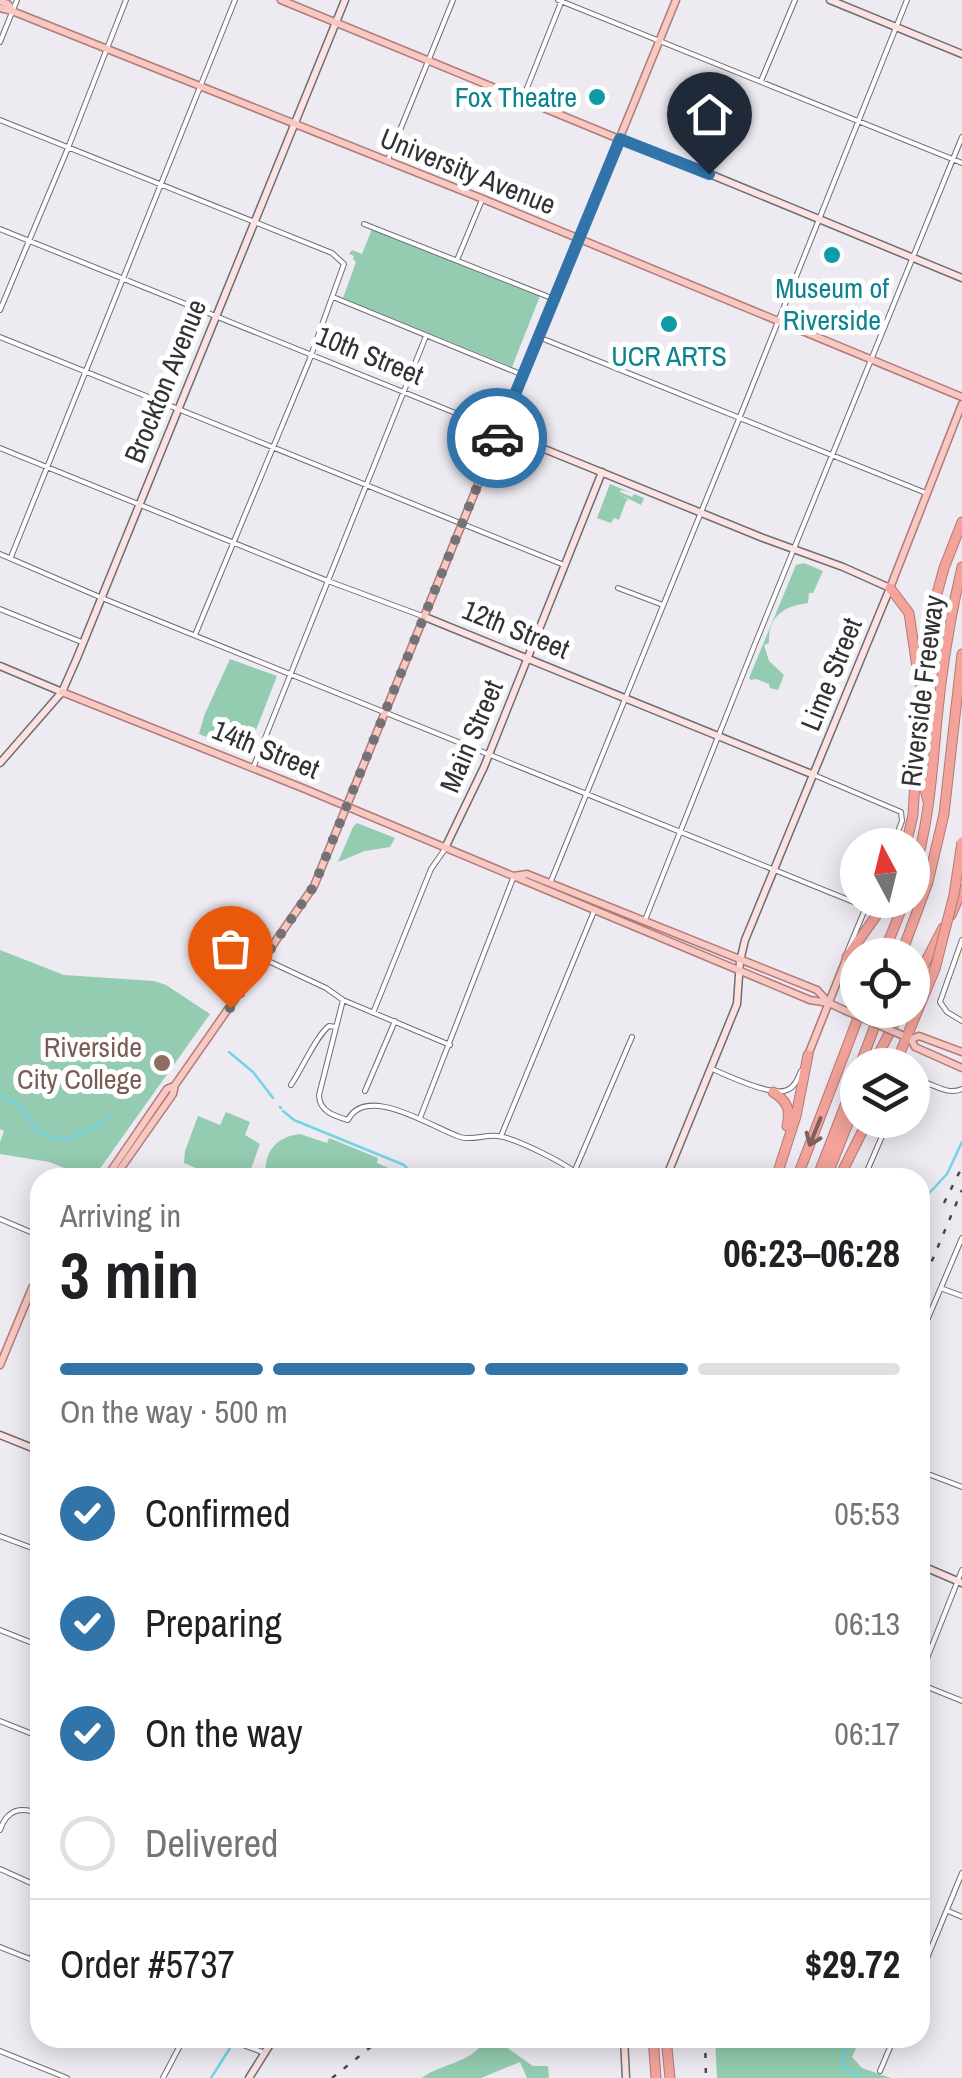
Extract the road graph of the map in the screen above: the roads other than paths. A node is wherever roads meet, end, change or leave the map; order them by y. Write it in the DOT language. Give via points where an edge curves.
graph roads {
  1 [pos="17,0"];
  2 [pos="126,0"];
  3 [pos="235,0"];
  4 [pos="281,0"];
  5 [pos="345,0"];
  6 [pos="453,0"];
  7 [pos="561,0"];
  8 [pos="676,0"];
  9 [pos="795,0"];
  10 [pos="830,0"];
  11 [pos="907,0"];
  12 [pos="0,5"];
  13 [pos="12,10"];
  14 [pos="336,22"];
  15 [pos="896,27"];
  16 [pos="660,40"];
  17 [pos="0,42"];
  18 [pos="106,48"];
  19 [pos="962,54"];
  20 [pos="429,60"];
  21 [pos="761,81"];
  22 [pos="200,86"];
  23 [pos="522,99"];
  24 [pos="0,120"];
  25 [pos="858,121"];
  26 [pos="295,125"];
  27 [pos="962,136"];
  28 [pos="620,139"];
  29 [pos="68,148"];
  30 [pos="952,159"];
  31 [pos="387,162"];
  32 [pos="962,163"];
  33 [pos="160,184"];
  34 [pos="482,199"];
  35 [pos="818,219"];
  36 [pos="254,220"];
  37 [pos="364,224"];
  38 [pos="0,229"];
  39 [pos="578,240"];
  40 [pos="30,241"];
  41 [pos="912,258"];
  42 [pos="457,260"];
  43 [pos="962,278"];
  44 [pos="124,280"];
  45 [pos="333,297"];
  46 [pos="554,299"];
  47 [pos="0,310"];
  48 [pos="216,315"];
  49 [pos="778,320"];
  50 [pos="426,336"];
  51 [pos="0,337"];
  52 [pos="539,337"];
  53 [pos="311,356"];
  54 [pos="871,358"];
  55 [pos="86,374"];
  56 [pos="523,375"];
  57 [pos="403,394"];
  58 [pos="962,400"];
  59 [pos="178,410"];
  60 [pos="740,419"];
  61 [pos="500,431"];
  62 [pos="0,448"];
  63 [pos="274,448"];
  64 [pos="832,456"];
  65 [pos="48,468"];
  66 [pos="602,472"];
  67 [pos="367,486"];
  68 [pos="926,494"];
  69 [pos="140,503"];
  70 [pos="700,513"];
  71 [pos="962,522"];
  72 [pos="462,525"];
  73 [pos="234,542"];
  74 [pos="794,549"];
  75 [pos="0,554"];
  76 [pos="11,558"];
  77 [pos="564,566"];
  78 [pos="962,567"];
  79 [pos="328,580"];
  80 [pos="618,588"];
  81 [pos="890,588"];
  82 [pos="102,598"];
  83 [pos="663,605"];
  84 [pos="0,609"];
  85 [pos="425,617"];
  86 [pos="195,635"];
  87 [pos="84,643"];
  88 [pos="962,654"];
  89 [pos="528,658"];
  90 [pos="0,666"];
  91 [pos="289,674"];
  92 [pos="62,692"];
  93 [pos="624,699"];
  94 [pos="386,712"];
  95 [pos="718,737"];
  96 [pos="489,754"];
  97 [pos="0,763"];
  98 [pos="252,768"];
  99 [pos="814,775"];
  100 [pos="585,793"];
  101 [pos="347,807"];
  102 [pos="930,808"];
  103 [pos="899,828"];
  104 [pos="910,828"];
  105 [pos="926,828"];
  106 [pos="679,832"];
  107 [pos="962,842"];
  108 [pos="445,848"];
  109 [pos="774,869"];
  110 [pos="514,876"];
  111 [pos="548,887"];
  112 [pos="962,890"];
  113 [pos="840,896"];
  114 [pos="596,906"];
  115 [pos="610,917"];
  116 [pos="645,920"];
  117 [pos="907,938"];
  118 [pos="962,940"];
  119 [pos="930,955"];
  120 [pos="264,959"];
  121 [pos="740,960"];
  122 [pos="740,970"];
  123 [pos="840,974"];
  124 [pos="343,1000"];
  125 [pos="829,1002"];
  126 [pos="373,1013"];
  127 [pos="962,1021"];
  128 [pos="395,1022"];
  129 [pos="336,1026"];
  130 [pos="854,1028"];
  131 [pos="632,1037"];
  132 [pos="909,1038"];
  133 [pos="450,1045"];
  134 [pos="904,1048"];
  135 [pos="962,1052"];
  136 [pos="808,1056"];
  137 [pos="710,1068"];
  138 [pos="962,1068"];
  139 [pos="930,1084"];
  140 [pos="175,1085"];
  141 [pos="291,1086"];
  142 [pos="962,1089"];
  143 [pos="365,1091"];
  144 [pos="773,1092"];
  145 [pos="419,1120"];
  146 [pos="840,1120"];
  147 [pos="502,1136"];
  148 [pos="842,1138"];
  149 [pos="859,1138"];
  150 [pos="882,1138"];
  151 [pos="785,1151"];
  152 [pos="113,1168"];
  153 [pos="121,1168"];
  154 [pos="571,1168"];
  155 [pos="576,1168"];
  156 [pos="670,1168"];
  157 [pos="779,1168"];
  158 [pos="800,1168"];
  159 [pos="822,1168"];
  160 [pos="829,1168"];
  161 [pos="845,1168"];
  162 [pos="868,1168"];
  163 [pos="0,1220"];
  164 [pos="30,1232"];
  165 [pos="962,1238"];
  166 [pos="941,1288"];
  167 [pos="30,1293"];
  168 [pos="962,1296"];
  169 [pos="930,1314"];
  170 [pos="0,1364"];
  171 [pos="0,1435"];
  172 [pos="30,1447"];
  173 [pos="930,1475"];
  174 [pos="962,1487"];
  175 [pos="0,1536"];
  176 [pos="30,1548"];
  177 [pos="930,1569"];
  178 [pos="962,1570"];
  179 [pos="960,1582"];
  180 [pos="0,1630"];
  181 [pos="30,1642"];
  182 [pos="930,1652"];
  183 [pos="930,1688"];
  184 [pos="962,1702"];
  185 [pos="0,1720"];
  186 [pos="30,1733"];
  187 [pos="30,1812"];
  188 [pos="0,1830"];
  189 [pos="0,1870"];
  190 [pos="962,1873"];
  191 [pos="30,1884"];
  192 [pos="946,1911"];
  193 [pos="962,1917"];
  194 [pos="0,1947"];
  195 [pos="930,1951"];
  196 [pos="30,1959"];
  197 [pos="179,2048"];
  198 [pos="251,2048"];
  199 [pos="268,2048"];
  200 [pos="624,2048"];
  201 [pos="654,2048"];
  202 [pos="667,2048"];
  203 [pos="890,2048"];
  204 [pos="0,2051"];
  205 [pos="265,2053"];
  206 [pos="880,2071"];
  207 [pos="67,2078"];
  208 [pos="163,2078"];
  209 [pos="249,2078"];
  210 [pos="626,2078"];
  211 [pos="656,2078"];
  212 [pos="670,2078"];
  1 -- 13 [label="street"];
  2 -- 18 [label="street"];
  3 -- 22 [label="street"];
  4 -- 14 [label="main road"];
  5 -- 14 [label="main road, Brockton Avenue"];
  6 -- 20 [label="street"];
  7 -- 16 [label="street"];
  7 -- 23 [label="street"];
  8 -- 16 [label="main road"];
  9 -- 21 [label="street"];
  10 -- 15 [label="main road"];
  11 -- 15 [label="street"];
  12 -- 13 [label="main road, University Avenue"];
  13 -- 17 [label="street"];
  13 -- 18 [label="main road, University Avenue"];
  14 -- 20 [label="main road"];
  14 -- 26 [label="main road, Brockton Avenue"];
  15 -- 19 [label="main road"];
  15 -- 25 [label="street"];
  16 -- 21 [label="street"];
  16 -- 28 [label="main road"];
  18 -- 22 [label="main road, University Avenue"];
  18 -- 29 [label="street"];
  20 -- 23 [label="main road"];
  20 -- 31 [label="street"];
  21 -- 25 [label="street"];
  22 -- 26 [label="main road, University Avenue"];
  22 -- 33 [label="street"];
  23 -- 28 [label="main road"];
  24 -- 29 [label="street"];
  25 -- 30 [label="street"];
  25 -- 35 [label="street"];
  26 -- 31 [label="main road, University Avenue"];
  26 -- 36 [label="main road, Brockton Avenue"];
  27 -- 30 [label="street"];
  28 -- 35 [label="main road"];
  28 -- 39 [label="main road"];
  29 -- 33 [label="street"];
  29 -- 40 [label="street"];
  30 -- 32 [label="street"];
  30 -- 41 [label="street"];
  31 -- 34 [label="main road, University Avenue"];
  33 -- 36 [label="street"];
  33 -- 44 [label="street"];
  34 -- 39 [label="main road, University Avenue"];
  34 -- 42 [label="street"];
  35 -- 41 [label="main road"];
  35 -- 49 [label="street"];
  36 -- 45 [label="street" via="344,264"];
  36 -- 48 [label="main road, Brockton Avenue"];
  37 -- 42 [label="street"];
  38 -- 40 [label="street, 10th Street"];
  39 -- 46 [label="main road"];
  39 -- 49 [label="main road, University Avenue"];
  40 -- 44 [label="street, 10th Street"];
  40 -- 47 [label="street"];
  41 -- 43 [label="main road"];
  41 -- 54 [label="street"];
  42 -- 46 [label="street"];
  44 -- 48 [label="street, 10th Street"];
  44 -- 55 [label="street"];
  45 -- 50 [label="street"];
  45 -- 53 [label="street"];
  46 -- 52 [label="main road"];
  48 -- 53 [label="street, 10th Street"];
  48 -- 59 [label="main road, Brockton Avenue"];
  49 -- 54 [label="main road, University Avenue"];
  49 -- 60 [label="street"];
  50 -- 56 [label="street"];
  50 -- 57 [label="street"];
  51 -- 55 [label="street"];
  52 -- 56 [label="main road"];
  52 -- 60 [label="street"];
  53 -- 57 [label="street, 10th Street"];
  53 -- 63 [label="street"];
  54 -- 58 [label="main road, University Avenue"];
  54 -- 64 [label="street"];
  55 -- 59 [label="street"];
  55 -- 65 [label="street"];
  56 -- 61 [label="main road"];
  57 -- 61 [label="street, 10th Street"];
  57 -- 67 [label="street"];
  58 -- 68 [label="main road, Lime Street"];
  59 -- 63 [label="street"];
  59 -- 69 [label="main road, Brockton Avenue"];
  60 -- 64 [label="street"];
  60 -- 70 [label="street"];
  61 -- 66 [label="main road, 10th Street"];
  61 -- 72 [label="main road"];
  62 -- 65 [label="street, 12th Street"];
  63 -- 67 [label="street"];
  63 -- 73 [label="street"];
  64 -- 68 [label="street"];
  64 -- 74 [label="street"];
  65 -- 69 [label="street, 12th Street"];
  65 -- 76 [label="street"];
  66 -- 70 [label="main road, 10th Street"];
  66 -- 77 [label="main road, Main Street"];
  67 -- 72 [label="street"];
  67 -- 79 [label="street"];
  68 -- 81 [label="main road, Lime Street"];
  69 -- 73 [label="street, 12th Street"];
  69 -- 82 [label="main road, Brockton Avenue"];
  70 -- 74 [label="main road, 10th Street"];
  70 -- 83 [label="street"];
  71 -- 104 [label="highway, bridge" via="930,619"];
  72 -- 77 [label="street"];
  72 -- 85 [label="main road"];
  73 -- 79 [label="street, 12th Street"];
  73 -- 86 [label="street"];
  74 -- 81 [label="main road, 10th Street"];
  74 -- 95 [label="street"];
  75 -- 76 [label="street"];
  76 -- 82 [label="street"];
  77 -- 89 [label="main road, Main Street"];
  78 -- 102 [label="highway, Riverside Freeway" via="944,657"];
  79 -- 85 [label="street, 12th Street"];
  79 -- 91 [label="street"];
  80 -- 83 [label="street"];
  81 -- 99 [label="main road, Lime Street"];
  81 -- 102 [label="highway" via="909,613"];
  82 -- 86 [label="street"];
  82 -- 87 [label="main road, Brockton Avenue"];
  83 -- 93 [label="street"];
  84 -- 87 [label="street"];
  85 -- 89 [label="main road, 12th Street"];
  85 -- 94 [label="main road"];
  86 -- 91 [label="street"];
  87 -- 92 [label="main road, Brockton Avenue"];
  88 -- 117 [label="highway, Riverside Freeway" via="944,814"];
  89 -- 93 [label="main road, 12th Street"];
  89 -- 96 [label="main road, Main Street"];
  90 -- 92 [label="main road, 14th Street"];
  91 -- 94 [label="street"];
  91 -- 98 [label="street"];
  92 -- 97 [label="main road, Brockton Avenue"];
  92 -- 98 [label="main road, 14th Street"];
  93 -- 95 [label="main road, 12th Street"];
  93 -- 100 [label="street"];
  94 -- 96 [label="street"];
  94 -- 101 [label="main road"];
  95 -- 99 [label="main road, 12th Street"];
  95 -- 106 [label="street"];
  96 -- 100 [label="street"];
  96 -- 108 [label="main road, Main Street"];
  98 -- 101 [label="main road, 14th Street"];
  99 -- 103 [label="street, 12th Street" via="901,812"];
  99 -- 109 [label="main road, Lime Street"];
  100 -- 106 [label="street"];
  100 -- 111 [label="street"];
  101 -- 108 [label="main road, 14th Street"];
  101 -- 120 [label="main road" via="314,886"];
  102 -- 105 [label="highway, Riverside Freeway"];
  106 -- 109 [label="street"];
  106 -- 116 [label="street"];
  107 -- 132 [label="highway, bridge" via="935,970"];
  108 -- 110 [label="main road, 14th Street"];
  108 -- 126 [label="street, Main Street"];
  109 -- 113 [label="street"];
  109 -- 121 [label="main road, Lime Street"];
  110 -- 111 [label="main road, 14th Street" via="528,874"];
  110 -- 133 [label="street"];
  111 -- 114 [label="main road, 14th Street"];
  112 -- 119 [label="highway"];
  114 -- 115 [label="main road, 14th Street"];
  114 -- 116 [label="main road, 14th Street"];
  114 -- 147 [label="street"];
  115 -- 116 [label="main road"];
  115 -- 122 [label="main road, 14th Street"];
  116 -- 121 [label="main road, 14th Street"];
  118 -- 127 [label="street" via="940,1002"];
  120 -- 124 [label="street"];
  120 -- 140 [label="main road"];
  121 -- 122 [label="main road, Lime Street"];
  121 -- 125 [label="main road, 14th Street" via="817,990"];
  122 -- 125 [label="main road, 14th Street"];
  122 -- 137 [label="main road, Lime Street" via="738,1004"];
  123 -- 125 [label="main road"];
  124 -- 126 [label="street"];
  124 -- 129 [label="street"];
  125 -- 132 [label="main road, 14th Street, bridge"];
  125 -- 136 [label="main road"];
  126 -- 128 [label="street"];
  128 -- 133 [label="street"];
  128 -- 143 [label="street"];
  129 -- 141 [label="street" via="322,1031"];
  129 -- 145 [label="street" via="319,1101 327,1112 348,1120 374,1104"];
  130 -- 158 [label="highway, one-way"];
  131 -- 155 [label="street"];
  132 -- 134 [label="highway"];
  132 -- 135 [label="main road, 14th Street"];
  132 -- 138 [label="main road, 14th Street"];
  133 -- 145 [label="street"];
  136 -- 144 [label="street" via="791,1088"];
  136 -- 151 [label="highway"];
  137 -- 144 [label="street"];
  137 -- 156 [label="main road, Lime Street"];
  139 -- 142 [label="street" via="949,1092"];
  140 -- 152 [label="main road"];
  140 -- 153 [label="main road"];
  144 -- 151 [label="highway" via="790,1111"];
  145 -- 147 [label="street" via="466,1139"];
  146 -- 159 [label="highway"];
  147 -- 154 [label="street"];
  148 -- 160 [label="highway"];
  149 -- 161 [label="highway"];
  150 -- 162 [label="street"];
  151 -- 157 [label="highway"];
  163 -- 164 [label="street"];
  165 -- 166 [label="street"];
  166 -- 168 [label="street"];
  166 -- 169 [label="street"];
  167 -- 170 [label="main road"];
  171 -- 172 [label="main road"];
  173 -- 174 [label="street"];
  175 -- 176 [label="street"];
  177 -- 179 [label="main road"];
  178 -- 179 [label="street"];
  179 -- 182 [label="street"];
  180 -- 181 [label="street"];
  183 -- 184 [label="street"];
  185 -- 186 [label="street"];
  187 -- 188 [label="street" via="19,1809 3,1819"];
  189 -- 191 [label="street"];
  190 -- 192 [label="street"];
  192 -- 193 [label="street"];
  192 -- 195 [label="street"];
  194 -- 196 [label="street"];
  197 -- 208 [label="street"];
  198 -- 205 [label="street"];
  199 -- 205 [label="main road"];
  200 -- 210 [label="main road"];
  201 -- 211 [label="highway"];
  202 -- 212 [label="highway"];
  203 -- 206 [label="street"];
  204 -- 207 [label="street"];
  205 -- 209 [label="main road"];
}
